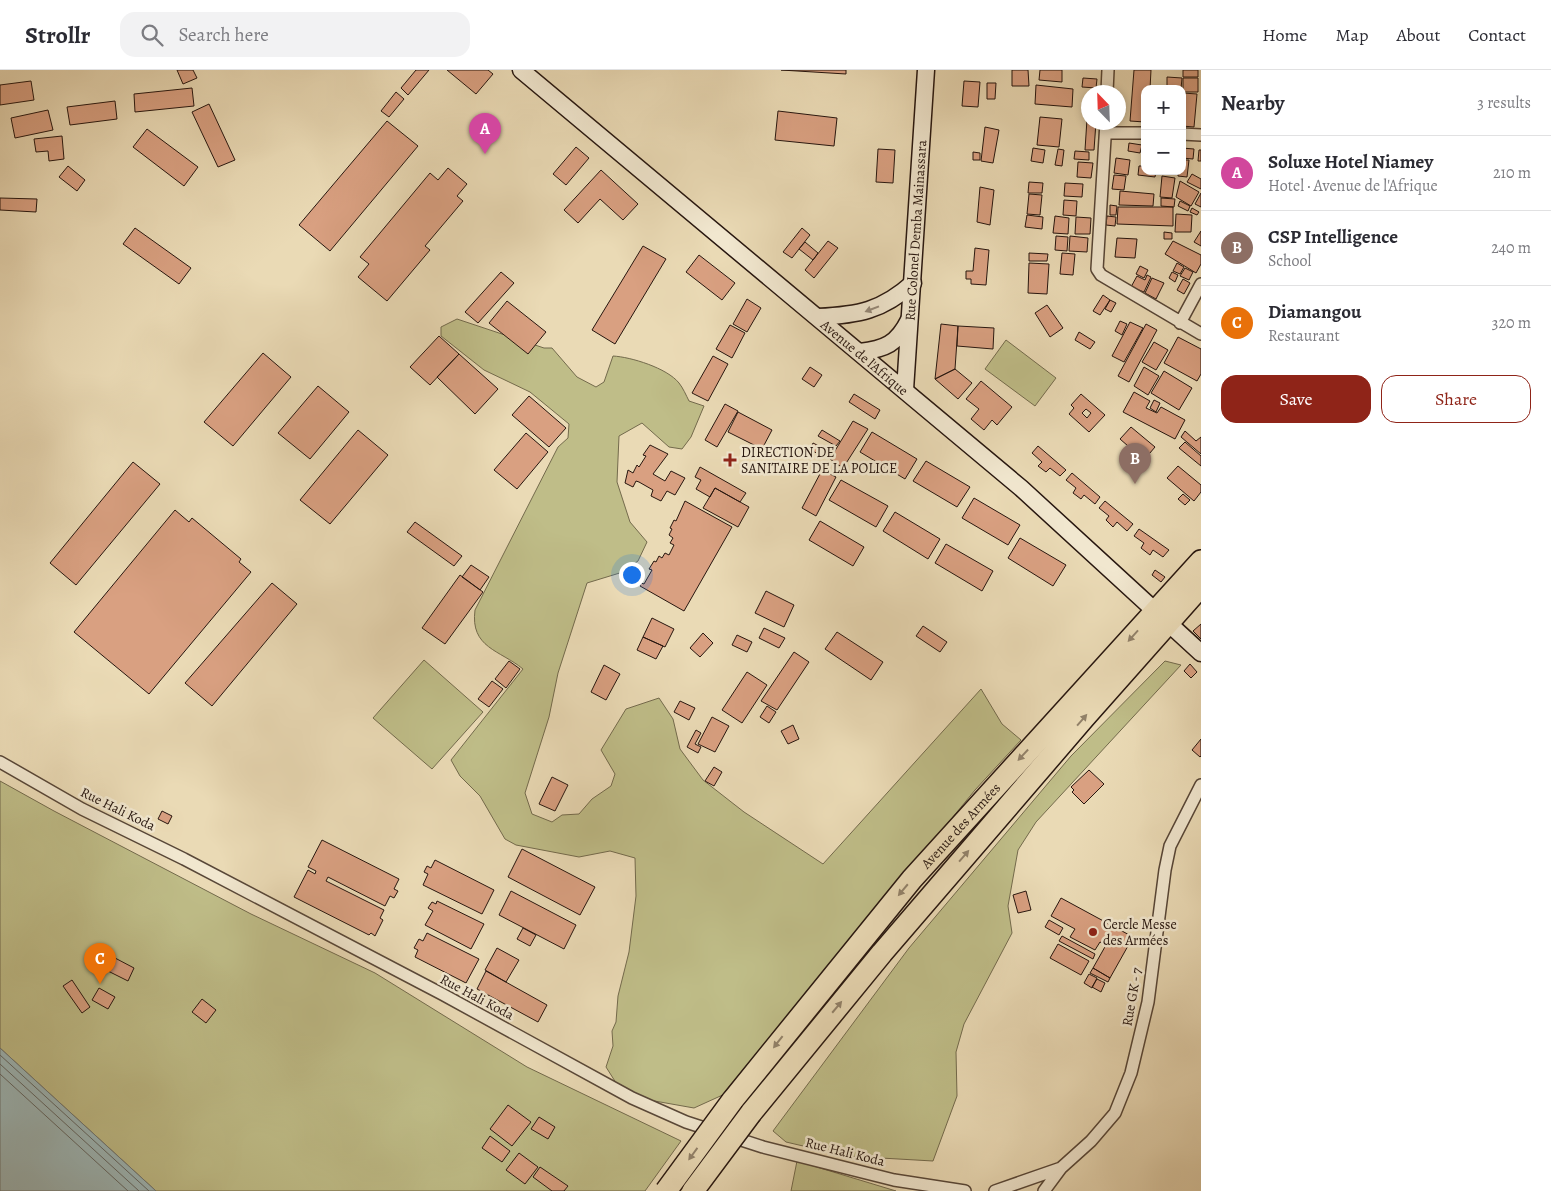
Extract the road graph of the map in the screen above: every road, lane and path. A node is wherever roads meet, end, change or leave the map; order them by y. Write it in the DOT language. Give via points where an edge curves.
graph roads {
  1 [pos="521,70"];
  2 [pos="926,70"];
  3 [pos="1108,70"];
  4 [pos="1107,85"];
  5 [pos="1106,130"];
  6 [pos="1122,130"];
  7 [pos="1141,132"];
  8 [pos="1186,134"];
  9 [pos="1201,135"];
  10 [pos="912,283"];
  11 [pos="1201,284"];
  12 [pos="818,317"];
  13 [pos="909,320"];
  14 [pos="1180,323"];
  15 [pos="1201,334"];
  16 [pos="860,352"];
  17 [pos="905,390"];
  18 [pos="1201,561"];
  19 [pos="1201,586"];
  20 [pos="1163,617"];
  21 [pos="1201,653"];
  22 [pos="0,762"];
  23 [pos="1201,785"];
  24 [pos="799,1016"];
  25 [pos="817,1031"];
  26 [pos="1061,1168"];
  27 [pos="666,1191"];
  28 [pos="693,1191"];
  29 [pos="965,1191"];
  30 [pos="995,1191"];
  31 [pos="1044,1191"];
  1 -- 12 [label="main road, Avenue de l'Afrique"];
  2 -- 10 [label="main road, Rue Colonel Demba Mainassara"];
  3 -- 4 [label="street"];
  5 -- 14 [label="street" via="1097,269 1101,275"];
  6 -- 7 [label="street"];
  8 -- 9 [label="street"];
  10 -- 12 [label="main road, one-way" via="890,301 867,312"];
  10 -- 13 [label="main road, Rue Colonel Demba Mainassara"];
  11 -- 14 [label="street"];
  12 -- 16 [label="main road, Avenue de l'Afrique"];
  13 -- 16 [label="main road" via="899,336 885,348"];
  13 -- 17 [label="main road, Rue Colonel Demba Mainassara"];
  14 -- 15 [label="street"];
  16 -- 17 [label="main road, Avenue de l'Afrique"];
  17 -- 20 [label="main road, Avenue de l'Afrique" via="1021,488"];
  18 -- 20 [label="highway, Avenue des Armées"];
  19 -- 20 [label="highway, Avenue des Armées"];
  20 -- 21 [label="main road, Avenue de l'Afrique"];
  20 -- 24 [label="highway, Avenue des Armées, one-way" via="918,872"];
  25 -- 20 [label="highway, Avenue des Armées, one-way" via="1064,740"];
  22 -- 29 [label="street, Rue Hali Koda" via="82,809 442,994 632,1098 686,1122 763,1147 894,1180"];
  23 -- 26 [label="street, Rue GK - 7" via="1176,831 1168,854 1148,1002 1131,1074 1115,1113"];
  24 -- 25 [label="highway"];
  24 -- 27 [label="highway, Avenue des Armées, one-way, bridge"];
  25 -- 28 [label="highway, Avenue des Armées, bridge"];
  26 -- 30 [label="street"];
  26 -- 31 [label="street"];
}
